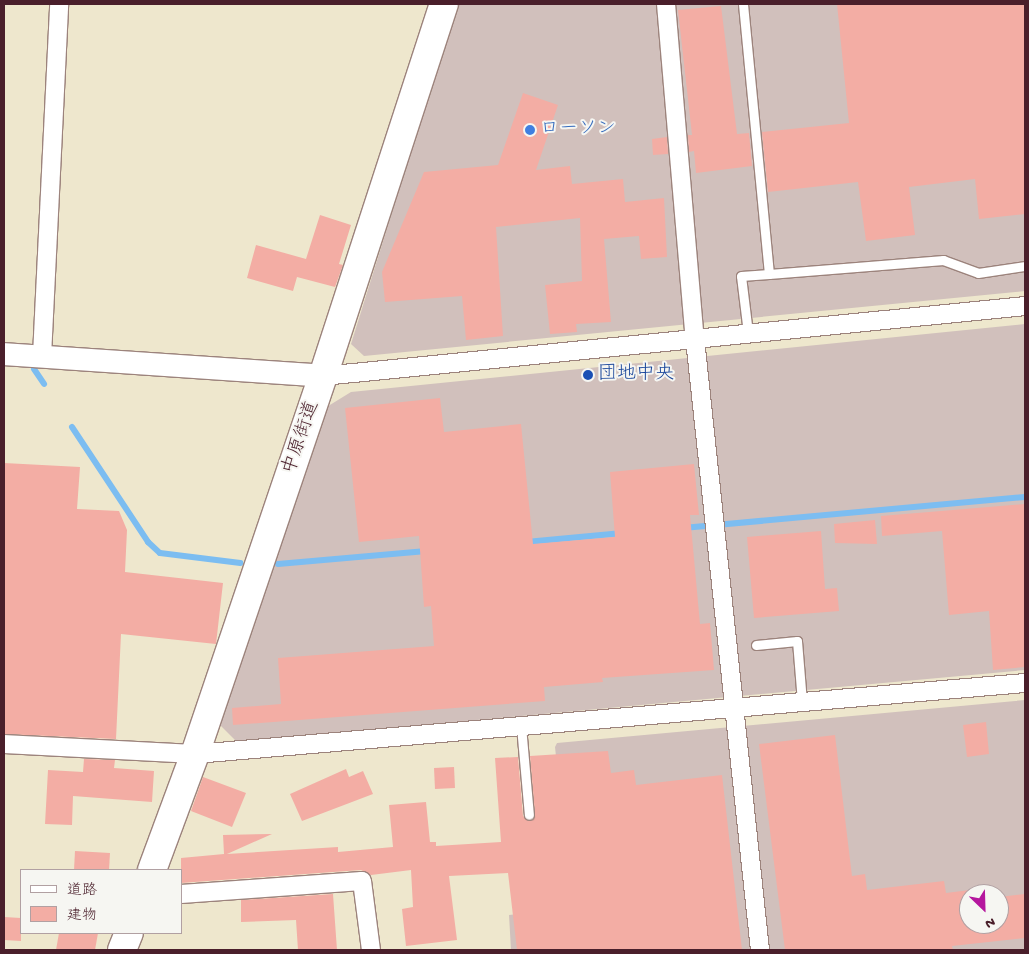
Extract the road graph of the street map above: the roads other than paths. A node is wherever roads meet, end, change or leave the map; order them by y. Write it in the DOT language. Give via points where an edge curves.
graph roads {
  1 [pos="59,4"];
  2 [pos="444,4"];
  3 [pos="666,4"];
  4 [pos="743,4"];
  5 [pos="1025,266"];
  6 [pos="769,274"];
  7 [pos="1025,306"];
  8 [pos="748,333"];
  9 [pos="695,339"];
  10 [pos="4,354"];
  11 [pos="42,356"];
  12 [pos="323,376"];
  13 [pos="756,645"];
  14 [pos="1025,683"];
  15 [pos="802,702"];
  16 [pos="733,707"];
  17 [pos="521,726"];
  18 [pos="4,744"];
  19 [pos="195,754"];
  20 [pos="529,815"];
  21 [pos="152,869"];
  22 [pos="182,894"];
  23 [pos="129,934"];
  24 [pos="122,950"];
  25 [pos="370,950"];
  26 [pos="760,950"];
  1 -- 11 [label="street"];
  2 -- 12 [label="main road, 中原街道"];
  3 -- 9 [label="street"];
  4 -- 6 [label="lane"];
  5 -- 6 [label="lane" via="978,273 943,260"];
  6 -- 8 [label="lane" via="741,276"];
  7 -- 8 [label="street"];
  8 -- 9 [label="street"];
  9 -- 12 [label="street"];
  9 -- 16 [label="street"];
  10 -- 11 [label="street"];
  11 -- 12 [label="street"];
  12 -- 19 [label="main road, 中原街道"];
  13 -- 15 [label="lane" via="797,641"];
  14 -- 15 [label="street"];
  15 -- 16 [label="street"];
  16 -- 17 [label="street"];
  16 -- 26 [label="street"];
  17 -- 19 [label="street"];
  17 -- 20 [label="lane"];
  18 -- 19 [label="street"];
  19 -- 21 [label="main road, 中原街道"];
  22 -- 25 [label="street" via="362,881"];
  23 -- 24 [label="main road"];
}
